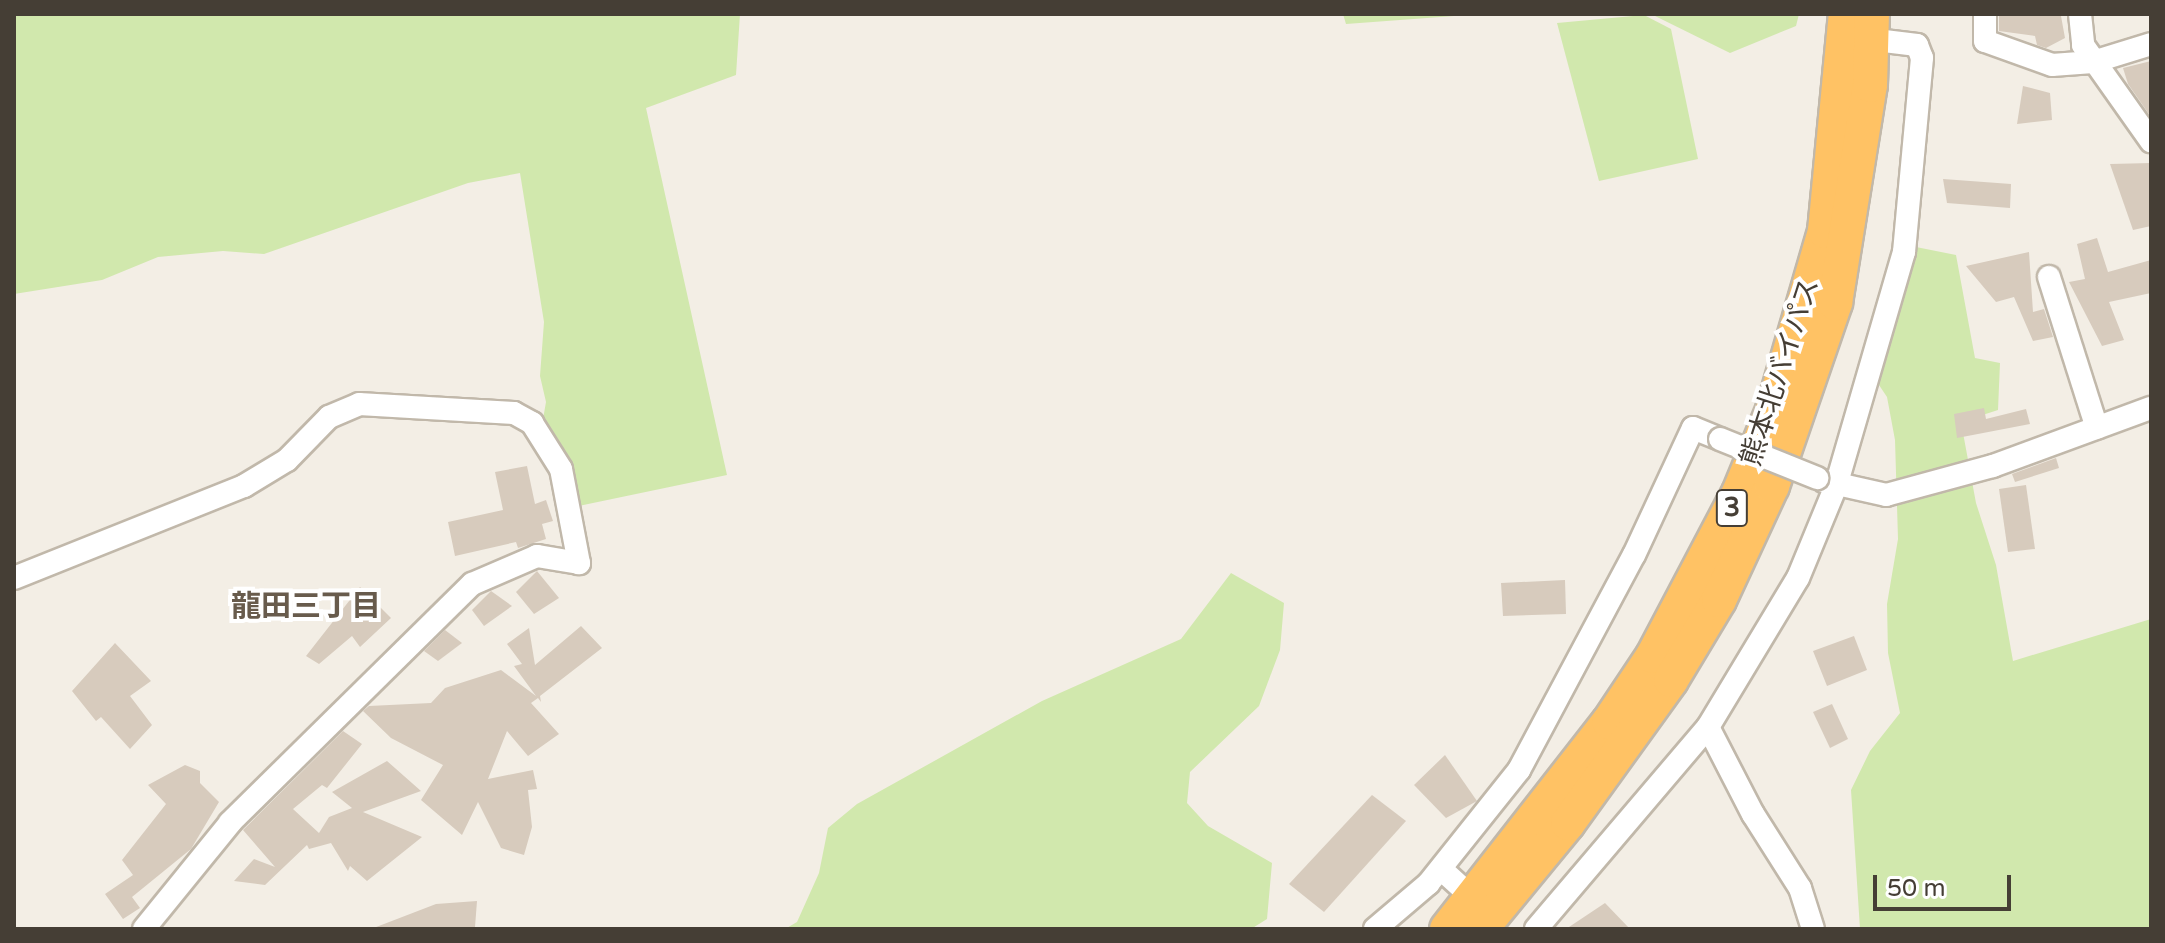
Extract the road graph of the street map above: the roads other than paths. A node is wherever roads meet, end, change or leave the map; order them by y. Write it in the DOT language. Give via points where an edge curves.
graph roads {
  1 [pos="1835,14"];
  2 [pos="1846,14"];
  3 [pos="1889,14"];
  4 [pos="1985,14"];
  5 [pos="2080,14"];
  6 [pos="1879,28"];
  7 [pos="2151,44"];
  8 [pos="2093,62"];
  9 [pos="2151,141"];
  10 [pos="1833,174"];
  11 [pos="2049,277"];
  12 [pos="2151,408"];
  13 [pos="2097,428"];
  14 [pos="1827,482"];
  15 [pos="14,578"];
  16 [pos="1708,727"];
  17 [pos="1441,869"];
  18 [pos="1477,914"];
  19 [pos="144,929"];
  20 [pos="1375,929"];
  21 [pos="1447,929"];
  22 [pos="1536,929"];
  23 [pos="1813,929"];
  1 -- 10 [label="street"];
  2 -- 10 [label="highway, 熊本北バイパス / 3"];
  3 -- 6 [label="street"];
  4 -- 8 [label="street" via="1985,41 2052,65"];
  5 -- 8 [label="street" via="2083,45"];
  6 -- 14 [label="street" via="1917,45 1922,58 1904,252"];
  6 -- 18 [label="highway, 熊本北バイパス / 3" via="1835,303 1801,412 1719,600 1628,742"];
  7 -- 8 [label="street"];
  8 -- 9 [label="street"];
  10 -- 18 [label="highway, 熊本北バイパス / 3" via="1825,231 1798,334 1739,493 1653,656"];
  11 -- 13 [label="street"];
  12 -- 13 [label="street"];
  13 -- 14 [label="street" via="1993,466 1886,495"];
  14 -- 16 [label="street" via="1798,578"];
  14 -- 17 [label="street, bridge" via="1693,428 1634,555 1519,770"];
  15 -- 19 [label="street" via="244,486 287,460 329,417 359,404 514,413 532,423 561,469 579,563 537,556 472,584 230,823"];
  16 -- 22 [label="street"];
  16 -- 23 [label="street" via="1753,814 1800,888"];
  17 -- 18 [label="street"];
  17 -- 20 [label="street"];
  18 -- 21 [label="highway, 熊本北バイパス / 3"];
}
